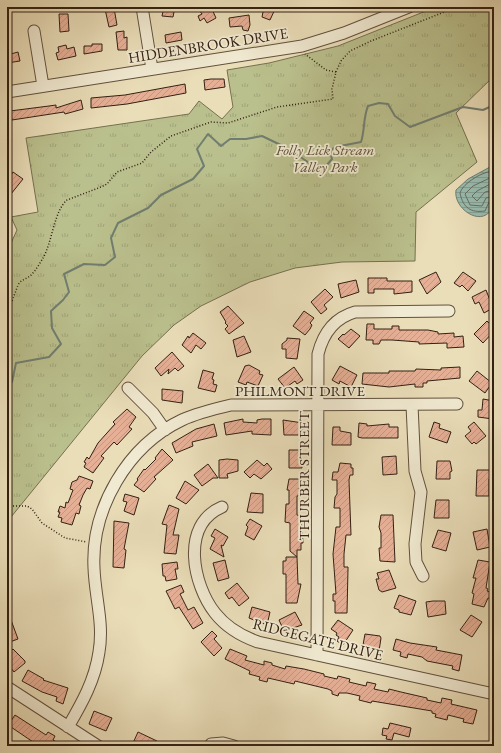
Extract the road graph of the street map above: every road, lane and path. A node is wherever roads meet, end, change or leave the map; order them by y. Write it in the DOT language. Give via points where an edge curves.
graph roads {
  1 [pos="142,7"];
  2 [pos="409,7"];
  3 [pos="457,7"];
  4 [pos="34,31"];
  5 [pos="302,46"];
  6 [pos="152,69"];
  7 [pos="336,72"];
  8 [pos="42,86"];
  9 [pos="7,92"];
  10 [pos="448,311"];
  11 [pos="7,315"];
  12 [pos="128,388"];
  13 [pos="318,404"];
  14 [pos="457,404"];
  15 [pos="412,405"];
  16 [pos="165,430"];
  17 [pos="7,506"];
  18 [pos="222,507"];
  19 [pos="94,543"];
  20 [pos="422,576"];
  21 [pos="317,655"];
  22 [pos="7,687"];
  23 [pos="494,694"];
  24 [pos="68,727"];
  25 [pos="211,744"];
  26 [pos="98,746"];
  27 [pos="234,746"];
  1 -- 6 [label="street"];
  2 -- 5 [label="street, HIDDENBROOK DRIVE" via="344,33"];
  3 -- 7 [label="path" via="350,51"];
  4 -- 8 [label="street"];
  5 -- 6 [label="street, HIDDENBROOK DRIVE"];
  5 -- 7 [label="path" via="304,53 317,65"];
  6 -- 8 [label="street, HIDDENBROOK DRIVE"];
  7 -- 11 [label="path" via="332,89 333,99 277,107 228,123 212,122 171,136 142,162 117,172 107,184 67,200 57,218 44,257 32,274 20,281"];
  8 -- 9 [label="street, HIDDENBROOK DRIVE"];
  10 -- 13 [label="street, THURBER STREET" via="364,311 341,318 328,331 320,345"];
  12 -- 16 [label="street" via="153,413"];
  13 -- 15 [label="street, PHILMONT DRIVE"];
  13 -- 16 [label="street, PHILMONT DRIVE" via="231,405 197,414"];
  13 -- 21 [label="street, THURBER STREET"];
  14 -- 15 [label="street, PHILMONT DRIVE"];
  15 -- 20 [label="street" via="415,471 421,492 415,544 416,562"];
  16 -- 19 [label="street, PHILMONT DRIVE" via="143,448 120,476 106,502"];
  17 -- 19 [label="path" via="27,506 42,522 65,538"];
  18 -- 21 [label="street, RIDGEGATE DRIVE" via="214,510 203,521 196,539 195,566 208,603 224,623 246,638"];
  19 -- 24 [label="street, PHILMONT DRIVE" via="94,568 101,622 99,652 91,685"];
  21 -- 23 [label="street, RIDGEGATE DRIVE"];
  22 -- 24 [label="street"];
  24 -- 26 [label="street"];
  25 -- 27 [label="street"];
}
